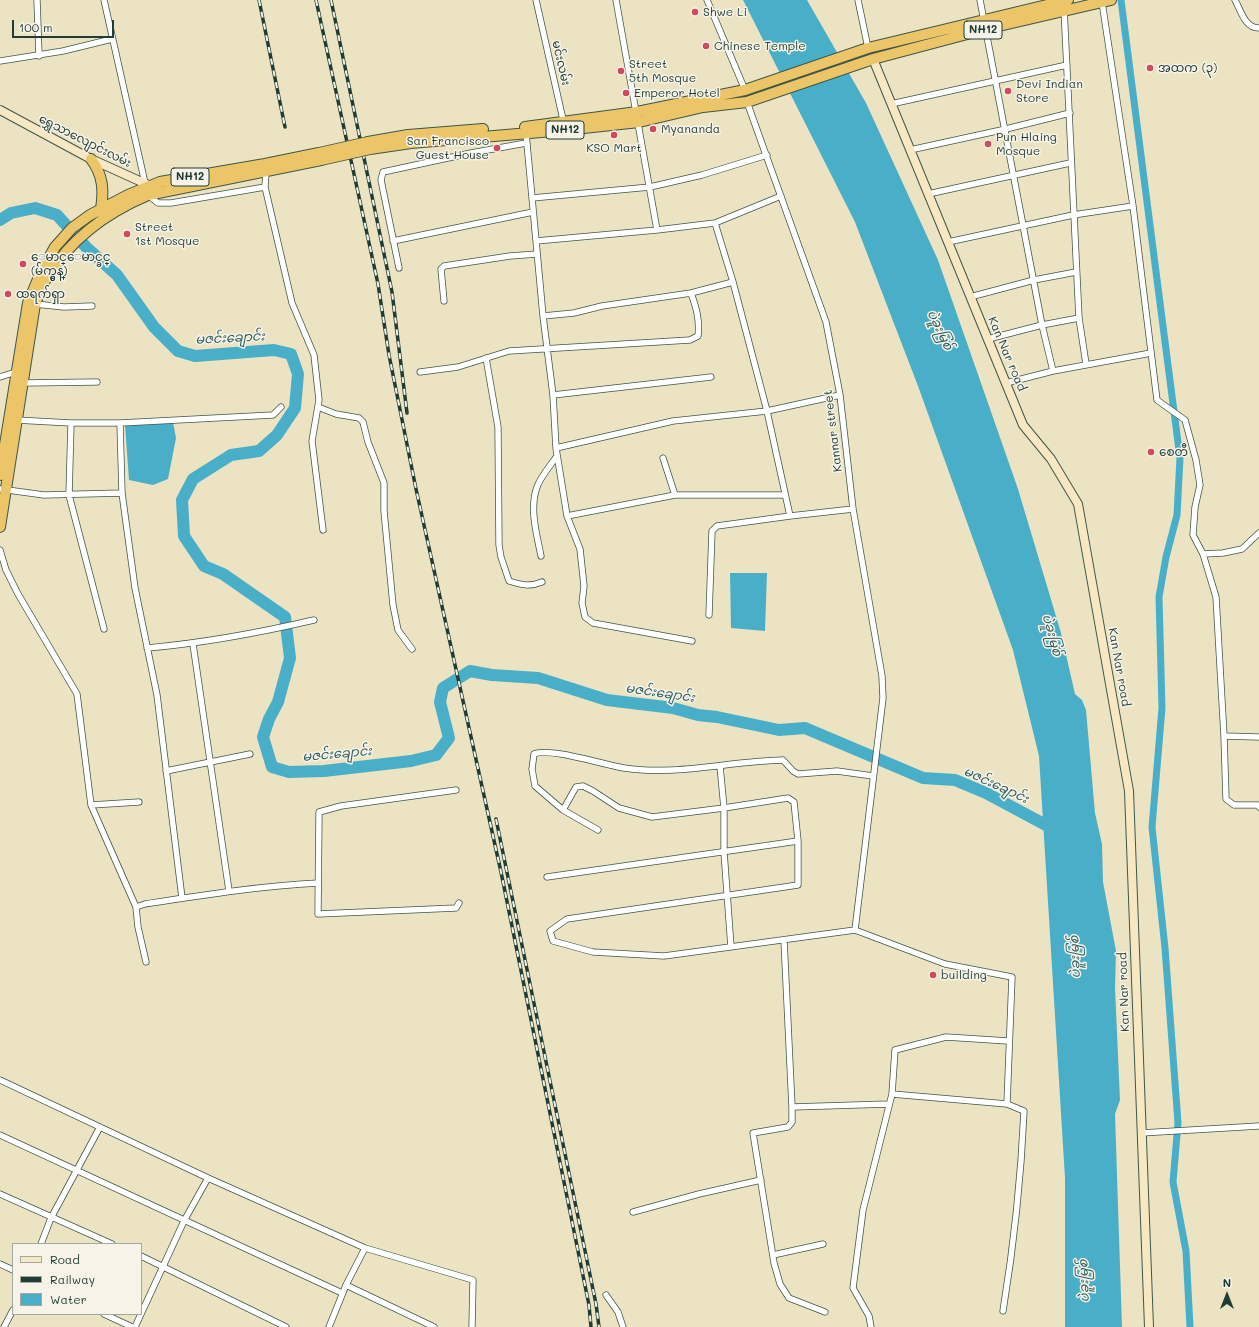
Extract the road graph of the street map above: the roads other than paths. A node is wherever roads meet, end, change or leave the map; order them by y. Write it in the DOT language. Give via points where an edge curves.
graph roads {
  1 [pos="37,0"];
  2 [pos="104,0"];
  3 [pos="536,0"];
  4 [pos="616,0"];
  5 [pos="707,0"];
  6 [pos="858,0"];
  7 [pos="980,0"];
  8 [pos="1235,0"];
  9 [pos="1107,1"];
  10 [pos="1065,3"];
  11 [pos="985,24"];
  12 [pos="1259,28"];
  13 [pos="112,39"];
  14 [pos="865,49"];
  15 [pos="39,56"];
  16 [pos="869,60"];
  17 [pos="0,61"];
  18 [pos="1067,66"];
  19 [pos="996,81"];
  20 [pos="745,90"];
  21 [pos="747,102"];
  22 [pos="891,104"];
  23 [pos="0,110"];
  24 [pos="1070,113"];
  25 [pos="638,117"];
  26 [pos="564,126"];
  27 [pos="1006,130"];
  28 [pos="526,138"];
  29 [pos="369,146"];
  30 [pos="910,150"];
  31 [pos="320,156"];
  32 [pos="767,156"];
  33 [pos="91,159"];
  34 [pos="1070,163"];
  35 [pos="266,171"];
  36 [pos="1014,174"];
  37 [pos="265,187"];
  38 [pos="650,187"];
  39 [pos="146,188"];
  40 [pos="928,194"];
  41 [pos="781,196"];
  42 [pos="532,198"];
  43 [pos="1132,206"];
  44 [pos="101,209"];
  45 [pos="533,212"];
  46 [pos="1073,215"];
  47 [pos="715,223"];
  48 [pos="1023,226"];
  49 [pos="657,230"];
  50 [pos="394,241"];
  51 [pos="536,241"];
  52 [pos="948,242"];
  53 [pos="537,254"];
  54 [pos="399,268"];
  55 [pos="1076,272"];
  56 [pos="1034,280"];
  57 [pos="733,282"];
  58 [pos="691,293"];
  59 [pos="970,297"];
  60 [pos="444,301"];
  61 [pos="36,304"];
  62 [pos="92,306"];
  63 [pos="543,316"];
  64 [pos="1078,318"];
  65 [pos="1042,325"];
  66 [pos="988,339"];
  67 [pos="547,349"];
  68 [pos="1151,353"];
  69 [pos="486,358"];
  70 [pos="1086,364"];
  71 [pos="1054,371"];
  72 [pos="16,372"];
  73 [pos="420,372"];
  74 [pos="0,377"];
  75 [pos="711,377"];
  76 [pos="96,382"];
  77 [pos="22,383"];
  78 [pos="1006,383"];
  79 [pos="553,395"];
  80 [pos="840,395"];
  81 [pos="282,407"];
  82 [pos="318,407"];
  83 [pos="767,411"];
  84 [pos="16,420"];
  85 [pos="71,423"];
  86 [pos="120,423"];
  87 [pos="556,448"];
  88 [pos="557,456"];
  89 [pos="663,458"];
  90 [pos="0,475"];
  91 [pos="3,489"];
  92 [pos="122,493"];
  93 [pos="69,495"];
  94 [pos="675,495"];
  95 [pos="784,495"];
  96 [pos="853,509"];
  97 [pos="567,516"];
  98 [pos="790,516"];
  99 [pos="0,527"];
  100 [pos="323,530"];
  101 [pos="1259,533"];
  102 [pos="0,550"];
  103 [pos="1203,554"];
  104 [pos="541,556"];
  105 [pos="542,582"];
  106 [pos="709,615"];
  107 [pos="314,620"];
  108 [pos="104,629"];
  109 [pos="692,641"];
  110 [pos="193,644"];
  111 [pos="147,648"];
  112 [pos="412,649"];
  113 [pos="1224,736"];
  114 [pos="1259,737"];
  115 [pos="250,754"];
  116 [pos="210,763"];
  117 [pos="720,766"];
  118 [pos="166,771"];
  119 [pos="873,776"];
  120 [pos="456,790"];
  121 [pos="139,802"];
  122 [pos="91,805"];
  123 [pos="724,808"];
  124 [pos="1259,808"];
  125 [pos="563,810"];
  126 [pos="598,830"];
  127 [pos="798,842"];
  128 [pos="724,852"];
  129 [pos="547,877"];
  130 [pos="318,883"];
  131 [pos="229,892"];
  132 [pos="728,894"];
  133 [pos="182,898"];
  134 [pos="459,903"];
  135 [pos="136,907"];
  136 [pos="854,930"];
  137 [pos="784,940"];
  138 [pos="731,947"];
  139 [pos="146,962"];
  140 [pos="1008,1041"];
  141 [pos="0,1080"];
  142 [pos="892,1094"];
  143 [pos="888,1104"];
  144 [pos="1007,1104"];
  145 [pos="792,1107"];
  146 [pos="1259,1126"];
  147 [pos="100,1127"];
  148 [pos="1141,1133"];
  149 [pos="0,1136"];
  150 [pos="76,1171"];
  151 [pos="208,1178"];
  152 [pos="760,1180"];
  153 [pos="0,1194"];
  154 [pos="633,1212"];
  155 [pos="51,1218"];
  156 [pos="184,1221"];
  157 [pos="41,1243"];
  158 [pos="110,1243"];
  159 [pos="823,1244"];
  160 [pos="365,1248"];
  161 [pos="773,1255"];
  162 [pos="142,1256"];
  163 [pos="0,1264"];
  164 [pos="163,1266"];
  165 [pos="12,1270"];
  166 [pos="346,1284"];
  167 [pos="342,1293"];
  168 [pos="606,1295"];
  169 [pos="1003,1311"];
  170 [pos="12,1312"];
  171 [pos="142,1312"];
  172 [pos="825,1312"];
  173 [pos="106,1315"];
  174 [pos="141,1315"];
  175 [pos="4,1327"];
  176 [pos="132,1327"];
  177 [pos="135,1327"];
  178 [pos="286,1327"];
  179 [pos="329,1327"];
  180 [pos="434,1327"];
  181 [pos="472,1327"];
  182 [pos="623,1327"];
  183 [pos="871,1327"];
  184 [pos="1149,1327"];
  1 -- 15 [label="street"];
  2 -- 13 [label="street"];
  3 -- 26 [label="street, မင်းလမ်း"];
  4 -- 25 [label="street"];
  5 -- 20 [label="street"];
  6 -- 14 [label="street"];
  7 -- 11 [label="street"];
  8 -- 12 [label="street" via="1247,23"];
  9 -- 10 [label="highway, NH12"];
  9 -- 43 [label="street"];
  10 -- 11 [label="highway, NH12"];
  10 -- 18 [label="street"];
  11 -- 14 [label="highway, NH12"];
  11 -- 16 [label="highway, NH12"];
  11 -- 19 [label="street"];
  13 -- 15 [label="street"];
  13 -- 39 [label="street"];
  14 -- 20 [label="highway, NH12"];
  15 -- 17 [label="street"];
  16 -- 21 [label="highway, NH12"];
  16 -- 22 [label="street, Kan Nar road"];
  18 -- 19 [label="street"];
  18 -- 24 [label="street"];
  19 -- 22 [label="street"];
  19 -- 27 [label="street"];
  20 -- 25 [label="highway, NH12"];
  21 -- 25 [label="highway, NH12"];
  21 -- 32 [label="street, Kannar street"];
  22 -- 30 [label="street, Kan Nar road"];
  23 -- 33 [label="street, ရွှေသာလျောင်းလမ်း"];
  24 -- 27 [label="street"];
  24 -- 34 [label="street"];
  25 -- 26 [label="highway, NH12"];
  25 -- 38 [label="street"];
  26 -- 28 [label="highway, NH12"];
  26 -- 29 [label="highway, NH12" via="408,135"];
  27 -- 30 [label="street"];
  27 -- 36 [label="street"];
  28 -- 29 [label="highway, NH12"];
  28 -- 42 [label="street"];
  28 -- 50 [label="street" via="383,172 381,180"];
  29 -- 31 [label="highway, NH12, bridge"];
  30 -- 40 [label="street, Kan Nar road"];
  31 -- 35 [label="highway, NH12"];
  31 -- 39 [label="highway, NH12" via="160,182"];
  32 -- 38 [label="street"];
  32 -- 41 [label="street, Kannar street"];
  33 -- 39 [label="street, ရွှေသာလျောင်းလမ်း"];
  33 -- 44 [label="highway" via="101,176"];
  34 -- 36 [label="street"];
  34 -- 46 [label="street"];
  35 -- 37 [label="street"];
  35 -- 39 [label="highway, NH12" via="160,191"];
  36 -- 40 [label="street"];
  36 -- 48 [label="street"];
  37 -- 39 [label="street" via="171,203 158,203"];
  37 -- 82 [label="street" via="292,303 314,355"];
  38 -- 42 [label="street"];
  38 -- 49 [label="street"];
  39 -- 44 [label="highway, NH12"];
  39 -- 61 [label="highway, NH12" via="131,202 80,237 47,277"];
  40 -- 52 [label="street, Kan Nar road"];
  41 -- 47 [label="street"];
  41 -- 80 [label="street, Kannar street" via="826,322"];
  42 -- 45 [label="street"];
  43 -- 46 [label="street"];
  43 -- 68 [label="street"];
  44 -- 72 [label="highway, NH12" via="72,228 55,247 41,272 28,302"];
  45 -- 50 [label="street"];
  45 -- 51 [label="street"];
  46 -- 48 [label="street"];
  46 -- 55 [label="street"];
  47 -- 49 [label="street"];
  47 -- 57 [label="street"];
  48 -- 52 [label="street"];
  48 -- 56 [label="street"];
  49 -- 51 [label="street"];
  50 -- 54 [label="street"];
  51 -- 53 [label="street"];
  52 -- 59 [label="street, Kan Nar road"];
  53 -- 60 [label="street" via="444,266 441,269"];
  53 -- 63 [label="street"];
  55 -- 56 [label="street"];
  55 -- 64 [label="street"];
  56 -- 59 [label="street"];
  56 -- 65 [label="street"];
  57 -- 58 [label="street"];
  57 -- 83 [label="street"];
  58 -- 63 [label="street"];
  58 -- 67 [label="street" via="700,324 698,336 690,340"];
  59 -- 66 [label="street, Kan Nar road"];
  61 -- 62 [label="street"];
  61 -- 77 [label="highway, NH12"];
  63 -- 67 [label="street"];
  64 -- 65 [label="street"];
  64 -- 70 [label="street"];
  65 -- 66 [label="street"];
  65 -- 71 [label="street"];
  66 -- 78 [label="street, Kan Nar road"];
  67 -- 69 [label="street" via="509,351"];
  67 -- 79 [label="street"];
  68 -- 70 [label="street"];
  68 -- 103 [label="street" via="1157,400 1185,420 1196,460 1200,485 1193,535"];
  69 -- 73 [label="street" via="458,368"];
  69 -- 105 [label="street" via="498,427 500,557 509,581 521,586"];
  70 -- 71 [label="street"];
  71 -- 78 [label="street"];
  72 -- 74 [label="street"];
  72 -- 90 [label="highway, NH12"];
  75 -- 79 [label="street"];
  76 -- 77 [label="street"];
  77 -- 84 [label="highway, NH12"];
  78 -- 148 [label="street, Kan Nar road" via="1023,425 1051,460 1078,504 1129,791"];
  79 -- 87 [label="street"];
  80 -- 83 [label="street"];
  80 -- 96 [label="street, Kannar street"];
  81 -- 86 [label="street" via="273,414"];
  82 -- 100 [label="street" via="312,441"];
  82 -- 112 [label="street" via="336,414 359,418 363,422 384,483 388,564 398,630"];
  83 -- 87 [label="street" via="673,421"];
  83 -- 95 [label="street"];
  84 -- 85 [label="street"];
  84 -- 91 [label="highway, NH12"];
  85 -- 86 [label="street"];
  85 -- 93 [label="street"];
  86 -- 92 [label="street"];
  87 -- 88 [label="street"];
  88 -- 97 [label="street"];
  88 -- 104 [label="street" via="536,488 535,524"];
  89 -- 94 [label="street"];
  91 -- 93 [label="street"];
  91 -- 99 [label="highway, NH12"];
  92 -- 93 [label="street"];
  92 -- 111 [label="street" via="135,588"];
  93 -- 108 [label="street"];
  94 -- 95 [label="street"];
  94 -- 97 [label="street"];
  95 -- 98 [label="street"];
  96 -- 98 [label="street"];
  96 -- 119 [label="street, Kannar street" via="882,676 883,698"];
  97 -- 109 [label="street" via="580,549 585,617 593,623"];
  98 -- 106 [label="street" via="717,526 712,531"];
  101 -- 103 [label="street" via="1242,549"];
  102 -- 122 [label="street" via="6,570 18,594 77,694"];
  103 -- 113 [label="street" via="1216,597"];
  107 -- 110 [label="street" via="255,634"];
  110 -- 111 [label="street"];
  110 -- 116 [label="street"];
  111 -- 118 [label="street" via="157,695"];
  113 -- 114 [label="street"];
  113 -- 124 [label="street" via="1226,799 1234,805 1258,805"];
  115 -- 116 [label="street"];
  116 -- 118 [label="street"];
  116 -- 131 [label="street"];
  117 -- 119 [label="street" via="783,760 798,774 837,771"];
  117 -- 123 [label="street"];
  117 -- 125 [label="street" via="625,768 569,756 539,752 534,754 532,769 535,786"];
  118 -- 133 [label="street"];
  119 -- 136 [label="street, Kannar street"];
  120 -- 130 [label="street" via="341,806 319,812"];
  121 -- 122 [label="street"];
  122 -- 135 [label="street"];
  123 -- 125 [label="street" via="652,817 619,808 583,786 576,787"];
  123 -- 127 [label="street" via="788,798 794,802"];
  123 -- 128 [label="street"];
  125 -- 126 [label="street"];
  127 -- 128 [label="street"];
  127 -- 132 [label="street" via="798,885"];
  128 -- 129 [label="street"];
  128 -- 132 [label="street"];
  130 -- 131 [label="street" via="275,885"];
  130 -- 134 [label="street" via="318,914 456,908"];
  131 -- 133 [label="street"];
  132 -- 138 [label="street"];
  132 -- 138 [label="street" via="567,919 550,931 553,941 593,952 664,956"];
  133 -- 135 [label="street"];
  135 -- 139 [label="street"];
  136 -- 137 [label="street"];
  136 -- 140 [label="street" via="945,964 1012,977"];
  137 -- 138 [label="street"];
  137 -- 145 [label="street"];
  140 -- 142 [label="street" via="946,1037 895,1050"];
  140 -- 144 [label="street"];
  141 -- 147 [label="street"];
  142 -- 143 [label="street"];
  142 -- 144 [label="street"];
  143 -- 145 [label="street"];
  143 -- 183 [label="street" via="863,1210 853,1288 869,1316"];
  144 -- 169 [label="street" via="1024,1111 1021,1174"];
  145 -- 152 [label="street" via="792,1122 788,1127 753,1133"];
  146 -- 148 [label="street"];
  147 -- 150 [label="street"];
  147 -- 151 [label="street"];
  148 -- 184 [label="street, Kan Nar road"];
  149 -- 150 [label="street"];
  150 -- 155 [label="street"];
  150 -- 156 [label="street"];
  151 -- 156 [label="street"];
  151 -- 160 [label="street"];
  152 -- 154 [label="street"];
  152 -- 161 [label="street"];
  153 -- 155 [label="street"];
  155 -- 157 [label="street"];
  155 -- 158 [label="street"];
  156 -- 164 [label="street"];
  156 -- 167 [label="street"];
  159 -- 161 [label="street"];
  160 -- 166 [label="street"];
  160 -- 181 [label="street" via="473,1280"];
  161 -- 172 [label="street" via="780,1284 790,1298"];
  162 -- 164 [label="street"];
  163 -- 165 [label="street"];
  164 -- 171 [label="street"];
  164 -- 178 [label="street"];
  166 -- 167 [label="street"];
  166 -- 180 [label="street"];
  167 -- 179 [label="street"];
  168 -- 182 [label="street" via="618,1312"];
  170 -- 175 [label="street"];
  173 -- 176 [label="street"];
  174 -- 177 [label="street"];
}
